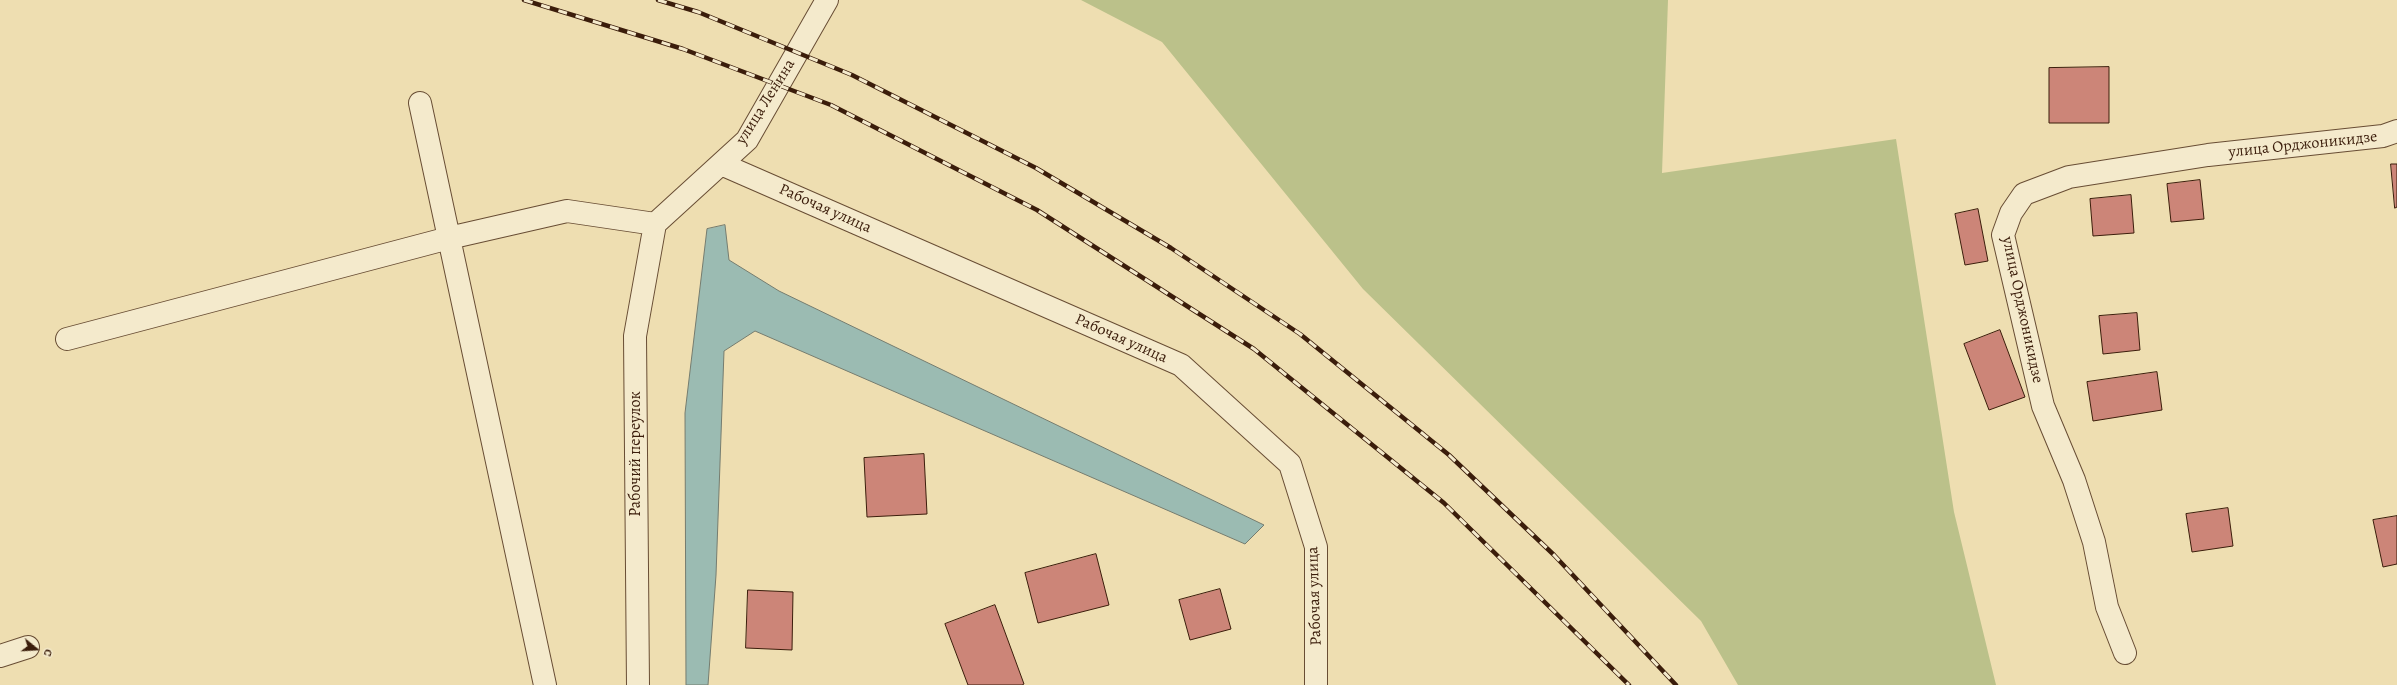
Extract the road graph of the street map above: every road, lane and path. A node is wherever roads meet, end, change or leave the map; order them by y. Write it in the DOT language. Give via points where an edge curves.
graph roads {
  1 [pos="828,0"];
  2 [pos="420,103"];
  3 [pos="2397,131"];
  4 [pos="721,164"];
  5 [pos="655,224"];
  6 [pos="449,238"];
  7 [pos="67,339"];
  8 [pos="28,647"];
  9 [pos="2125,653"];
  10 [pos="0,656"];
  11 [pos="545,685"];
  12 [pos="638,685"];
  13 [pos="1316,685"];
  1 -- 4 [label="street, улица Ленина" via="747,140"];
  2 -- 6 [label="street"];
  3 -- 9 [label="street, улица Орджоникидзе" via="2383,136 2208,155 2069,177 2024,194 2011,213 2003,235 2043,406 2074,480 2094,542 2107,607"];
  4 -- 5 [label="street, улица Ленина"];
  4 -- 13 [label="street, Рабочая улица" via="1181,365 1290,464 1316,547"];
  5 -- 6 [label="street" via="567,212"];
  5 -- 12 [label="street, Рабочий переулок" via="635,336"];
  6 -- 7 [label="street"];
  6 -- 11 [label="street"];
  8 -- 10 [label="street"];
}
